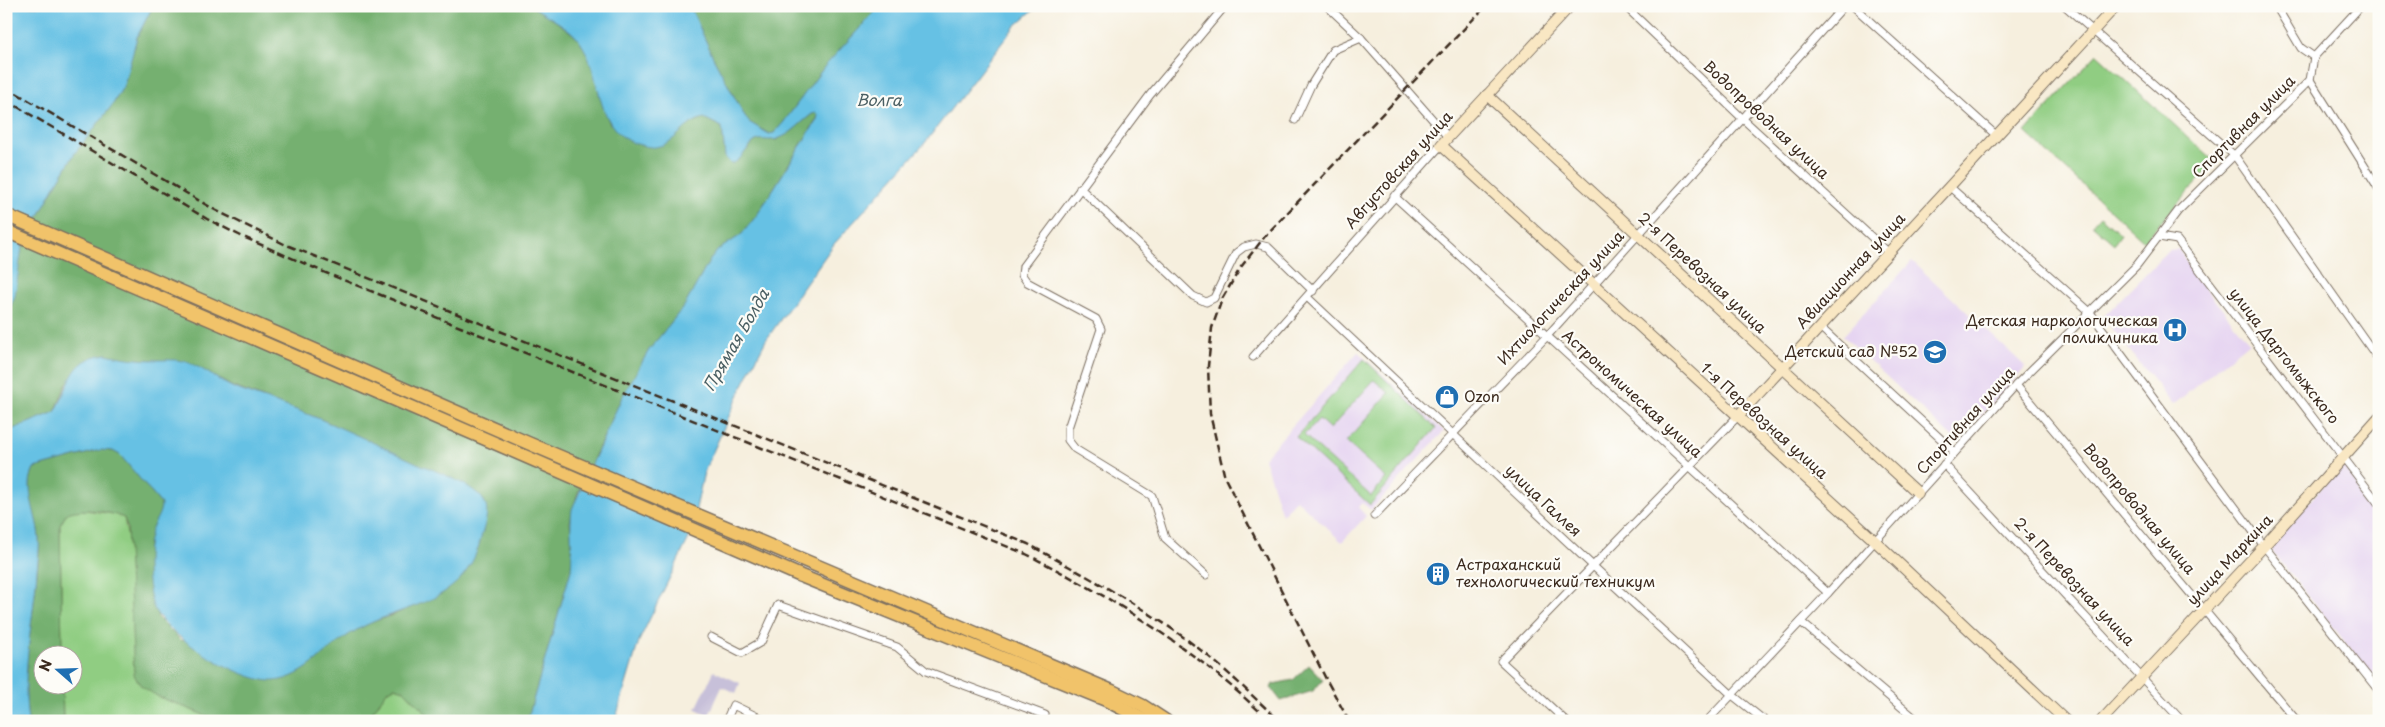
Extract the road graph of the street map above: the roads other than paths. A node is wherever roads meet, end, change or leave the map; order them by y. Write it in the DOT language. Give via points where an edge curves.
graph roads {
  1 [pos="1224,6"];
  2 [pos="1327,6"];
  3 [pos="1570,6"];
  4 [pos="1625,6"];
  5 [pos="1844,6"];
  6 [pos="1853,6"];
  7 [pos="2065,6"];
  8 [pos="2116,6"];
  9 [pos="2276,6"];
  10 [pos="2361,6"];
  11 [pos="2371,6"];
  12 [pos="2379,12"];
  13 [pos="2093,31"];
  14 [pos="1361,38"];
  15 [pos="2314,58"];
  16 [pos="2310,80"];
  17 [pos="1487,95"];
  18 [pos="1743,119"];
  19 [pos="1295,120"];
  20 [pos="1997,136"];
  21 [pos="1444,141"];
  22 [pos="2235,156"];
  23 [pos="1950,187"];
  24 [pos="1080,188"];
  25 [pos="2379,188"];
  26 [pos="1394,196"];
  27 [pos="6,214"];
  28 [pos="6,231"];
  29 [pos="1638,234"];
  30 [pos="2160,237"];
  31 [pos="1889,253"];
  32 [pos="1594,284"];
  33 [pos="1312,291"];
  34 [pos="1307,297"];
  35 [pos="2089,311"];
  36 [pos="1820,327"];
  37 [pos="1548,335"];
  38 [pos="1253,357"];
  39 [pos="2379,360"];
  40 [pos="1782,367"];
  41 [pos="2016,385"];
  42 [pos="1737,417"];
  43 [pos="2379,417"];
  44 [pos="1452,433"];
  45 [pos="525,448"];
  46 [pos="1955,452"];
  47 [pos="2344,457"];
  48 [pos="1944,464"];
  49 [pos="1691,465"];
  50 [pos="1918,493"];
  51 [pos="2379,504"];
  52 [pos="1374,516"];
  53 [pos="1875,541"];
  54 [pos="2264,546"];
  55 [pos="1592,565"];
  56 [pos="1206,575"];
  57 [pos="1828,594"];
  58 [pos="2205,608"];
  59 [pos="1801,622"];
  60 [pos="711,638"];
  61 [pos="2142,677"];
  62 [pos="2379,692"];
  63 [pos="1731,694"];
  64 [pos="1563,720"];
  65 [pos="726,721"];
  66 [pos="766,721"];
  67 [pos="1043,721"];
  68 [pos="1146,721"];
  69 [pos="1166,721"];
  70 [pos="1707,721"];
  71 [pos="1765,721"];
  72 [pos="1918,721"];
  73 [pos="2066,721"];
  74 [pos="2101,721"];
  75 [pos="2182,721"];
  76 [pos="2297,721"];
  1 -- 24 [label="street" via="1150,95"];
  2 -- 14 [label="street"];
  3 -- 17 [label="street, Августовская улица"];
  4 -- 18 [label="street, Водопроводная улица"];
  5 -- 18 [label="street, Ихтиологическая улица"];
  6 -- 20 [label="street"];
  7 -- 13 [label="street"];
  8 -- 13 [label="street, Авиационная улица"];
  9 -- 15 [label="street" via="2301,48"];
  10 -- 15 [label="street"];
  11 -- 12 [label="street"];
  13 -- 20 [label="street, Авиационная улица"];
  13 -- 22 [label="street"];
  14 -- 19 [label="street" via="1333,50 1311,85"];
  14 -- 21 [label="street"];
  15 -- 16 [label="street, Спортивная улица"];
  16 -- 22 [label="street, Спортивная улица"];
  16 -- 25 [label="street"];
  17 -- 21 [label="street, Августовская улица"];
  17 -- 29 [label="street, 2-я Перевозная улица"];
  18 -- 29 [label="street, Ихтиологическая улица"];
  18 -- 31 [label="street, Водопроводная улица"];
  20 -- 23 [label="street, Авиационная улица"];
  21 -- 26 [label="street, Августовская улица"];
  21 -- 32 [label="street, 1-я Перевозная улица"];
  22 -- 30 [label="street, Спортивная улица" via="2178,211"];
  22 -- 39 [label="street"];
  23 -- 31 [label="street, Авиационная улица"];
  23 -- 35 [label="street"];
  24 -- 33 [label="street" via="1193,296 1206,302 1214,298 1236,253 1256,244 1268,247"];
  24 -- 56 [label="street" via="1023,266 1022,275 1027,282 1096,319 1101,330 1068,428 1068,440 1074,449 1152,496 1166,538"];
  26 -- 33 [label="street, Августовская улица"];
  26 -- 37 [label="street, Астрономическая улица"];
  27 -- 45 [label="highway"];
  28 -- 45 [label="highway"];
  29 -- 32 [label="street, Ихтиологическая улица"];
  29 -- 40 [label="street, 2-я Перевозная улица"];
  30 -- 35 [label="street, Спортивная улица" via="2138,265"];
  30 -- 47 [label="street, улица Даргомыжского" via="2177,240"];
  31 -- 36 [label="street, Авиационная улица"];
  32 -- 37 [label="street, Ихтиологическая улица"];
  32 -- 42 [label="street, 1-я Перевозная улица"];
  33 -- 34 [label="street, Августовская улица"];
  34 -- 38 [label="street, Августовская улица"];
  34 -- 44 [label="street, улица Галлея"];
  35 -- 41 [label="street, Спортивная улица"];
  35 -- 54 [label="street"];
  36 -- 40 [label="street, Авиационная улица"];
  36 -- 46 [label="street"];
  37 -- 44 [label="street, Ихтиологическая улица"];
  37 -- 49 [label="street, Астрономическая улица"];
  40 -- 42 [label="street, Авиационная улица"];
  40 -- 50 [label="street, 2-я Перевозная улица"];
  41 -- 46 [label="street, Спортивная улица"];
  41 -- 58 [label="street, Водопроводная улица"];
  42 -- 49 [label="street, Авиационная улица"];
  42 -- 53 [label="street, 1-я Перевозная улица"];
  43 -- 47 [label="street, улица Маркина"];
  44 -- 52 [label="street, Ихтиологическая улица"];
  44 -- 55 [label="street, улица Галлея"];
  45 -- 68 [label="highway" via="801,576 1106,700"];
  45 -- 69 [label="highway" via="1112,691"];
  46 -- 48 [label="street, Спортивная улица"];
  47 -- 51 [label="street, улица Даргомыжского"];
  47 -- 54 [label="street, улица Маркина"];
  48 -- 50 [label="street, Спортивная улица"];
  48 -- 61 [label="street, 2-я Перевозная улица"];
  49 -- 55 [label="street, Авиационная улица"];
  49 -- 57 [label="street, Астрономическая улица"];
  50 -- 53 [label="street, Спортивная улица"];
  53 -- 57 [label="street, Спортивная улица"];
  53 -- 73 [label="street, 1-я Перевозная улица"];
  54 -- 58 [label="street, улица Маркина"];
  54 -- 62 [label="street"];
  55 -- 63 [label="street, улица Галлея"];
  55 -- 64 [label="street, Авиационная улица" via="1502,661"];
  57 -- 59 [label="street, Спортивная улица"];
  58 -- 61 [label="street, улица Маркина"];
  58 -- 76 [label="street, Водопроводная улица"];
  59 -- 63 [label="street, Спортивная улица"];
  59 -- 72 [label="street"];
  60 -- 67 [label="street" via="742,653 761,642 778,605 897,647 926,671 1045,715"];
  61 -- 74 [label="street, улица Маркина"];
  61 -- 75 [label="street, 2-я Перевозная улица"];
  63 -- 70 [label="street, Спортивная улица"];
  63 -- 71 [label="street, улица Галлея"];
  65 -- 66 [label="street" via="733,705"];
}
